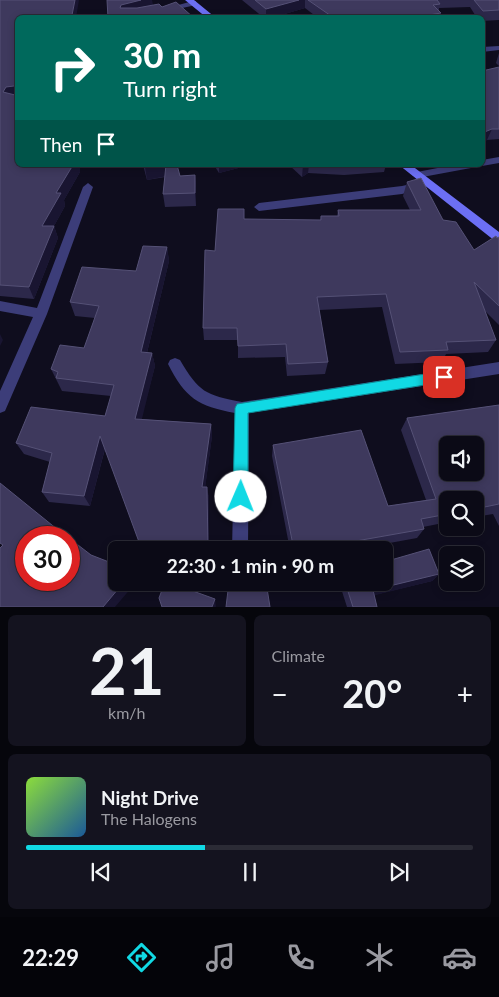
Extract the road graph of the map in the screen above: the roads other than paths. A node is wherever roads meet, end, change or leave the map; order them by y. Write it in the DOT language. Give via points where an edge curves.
graph roads {
  1 [pos="191,1"];
  2 [pos="152,12"];
  3 [pos="208,15"];
  4 [pos="499,48"];
  5 [pos="485,50"];
  6 [pos="499,160"];
  7 [pos="485,162"];
  8 [pos="407,167"];
  9 [pos="460,167"];
  10 [pos="417,175"];
  11 [pos="429,184"];
  12 [pos="88,187"];
  13 [pos="259,207"];
  14 [pos="499,238"];
  15 [pos="0,306"];
  16 [pos="41,314"];
  17 [pos="175,364"];
  18 [pos="499,368"];
  19 [pos="0,407"];
  20 [pos="242,408"];
  21 [pos="240,541"];
  1 -- 2 [label="street"];
  1 -- 3 [label="street"];
  4 -- 5 [label="street"];
  6 -- 7 [label="street"];
  8 -- 10 [label="street"];
  9 -- 10 [label="street"];
  10 -- 11 [label="street"];
  11 -- 13 [label="street"];
  11 -- 14 [label="street"];
  12 -- 16 [label="street"];
  15 -- 16 [label="street"];
  16 -- 19 [label="street"];
  17 -- 20 [label="street" via="187,385 200,395 220,404"];
  18 -- 20 [label="street"];
  20 -- 21 [label="street"];
}
